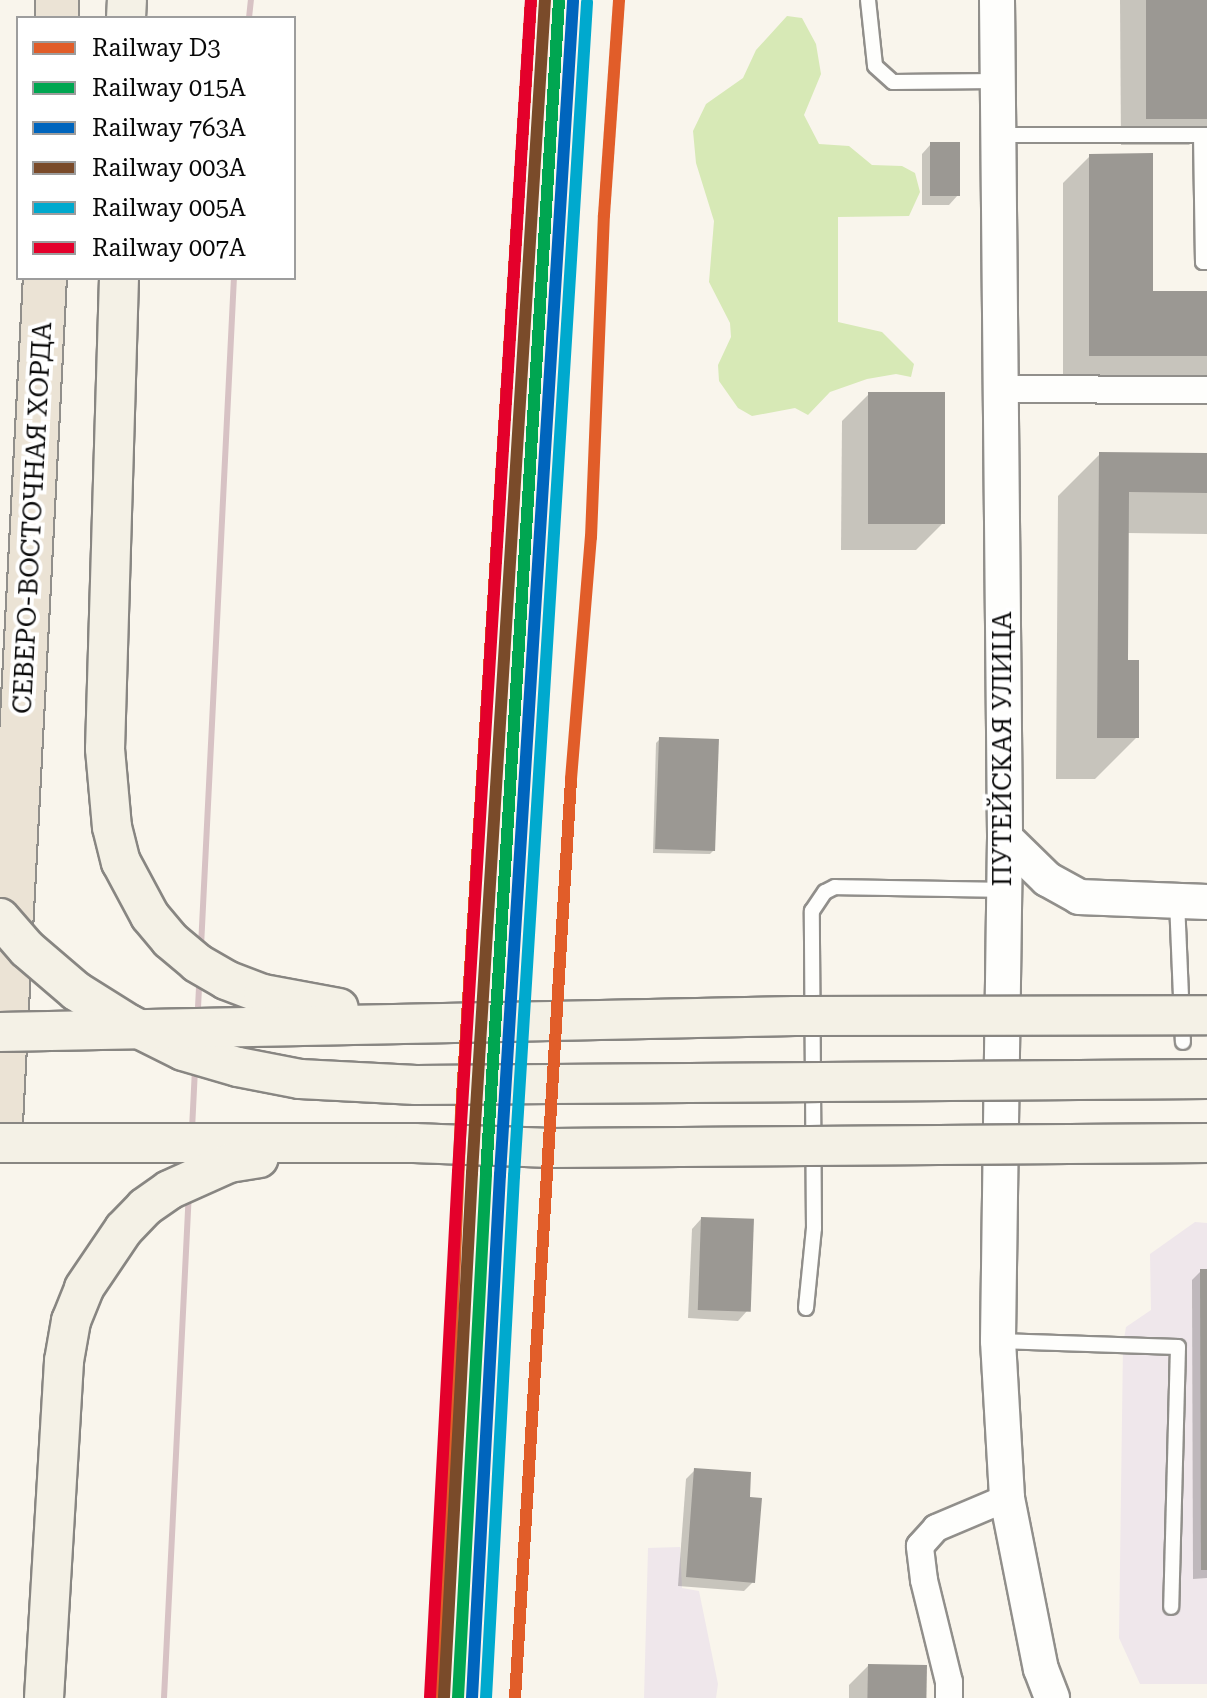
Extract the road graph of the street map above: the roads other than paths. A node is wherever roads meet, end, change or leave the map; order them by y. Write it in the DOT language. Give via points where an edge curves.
graph roads {
  1 [pos="868,0"];
  2 [pos="997,0"];
  3 [pos="997,81"];
  4 [pos="998,135"];
  5 [pos="1204,135"];
  6 [pos="1207,262"];
  7 [pos="45,280"];
  8 [pos="119,280"];
  9 [pos="1000,389"];
  10 [pos="1207,390"];
  11 [pos="1005,838"];
  12 [pos="1003,890"];
  13 [pos="1192,901"];
  14 [pos="0,918"];
  15 [pos="449,1022"];
  16 [pos="1195,1029"];
  17 [pos="0,1032"];
  18 [pos="1207,1079"];
  19 [pos="0,1142"];
  20 [pos="414,1143"];
  21 [pos="1207,1143"];
  22 [pos="806,1308"];
  23 [pos="998,1341"];
  24 [pos="1007,1498"];
  25 [pos="1171,1607"];
  26 [pos="44,1698"];
  27 [pos="949,1698"];
  28 [pos="1052,1698"];
  1 -- 3 [label="lane" via="875,66 893,82"];
  2 -- 3 [label="street, ПУТЕЙСКАЯ УЛИЦА"];
  3 -- 4 [label="street, ПУТЕЙСКАЯ УЛИЦА"];
  4 -- 5 [label="lane"];
  4 -- 9 [label="street, ПУТЕЙСКАЯ УЛИЦА"];
  5 -- 6 [label="lane"];
  7 -- 19 [label="main road, СЕВЕРО-ВОСТОЧНАЯ ХОРДА"];
  8 -- 15 [label="main road, bridge" via="105,749 112,827 121,862 150,916 170,940 226,980 295,1003"];
  9 -- 10 [label="street"];
  9 -- 11 [label="street, ПУТЕЙСКАЯ УЛИЦА"];
  11 -- 12 [label="street, ПУТЕЙСКАЯ УЛИЦА"];
  11 -- 13 [label="street" via="1047,879 1079,897"];
  12 -- 22 [label="lane" via="835,887 812,911 814,1228"];
  12 -- 23 [label="street, ПУТЕЙСКАЯ УЛИЦА"];
  13 -- 16 [label="lane"];
  14 -- 18 [label="main road, bridge" via="76,991 129,1024 183,1051 300,1079 416,1085"];
  15 -- 16 [label="main road, bridge"];
  15 -- 17 [label="main road, bridge"];
  19 -- 20 [label="main road, bridge"];
  20 -- 21 [label="main road, bridge" via="551,1148"];
  20 -- 26 [label="main road, bridge" via="229,1163 145,1207 104,1255 71,1321 64,1361"];
  23 -- 24 [label="street, ПУТЕЙСКАЯ УЛИЦА"];
  23 -- 25 [label="lane" via="1178,1347"];
  24 -- 27 [label="street" via="936,1528 920,1546"];
  24 -- 28 [label="street, ПУТЕЙСКАЯ УЛИЦА" via="1041,1669"];
}
